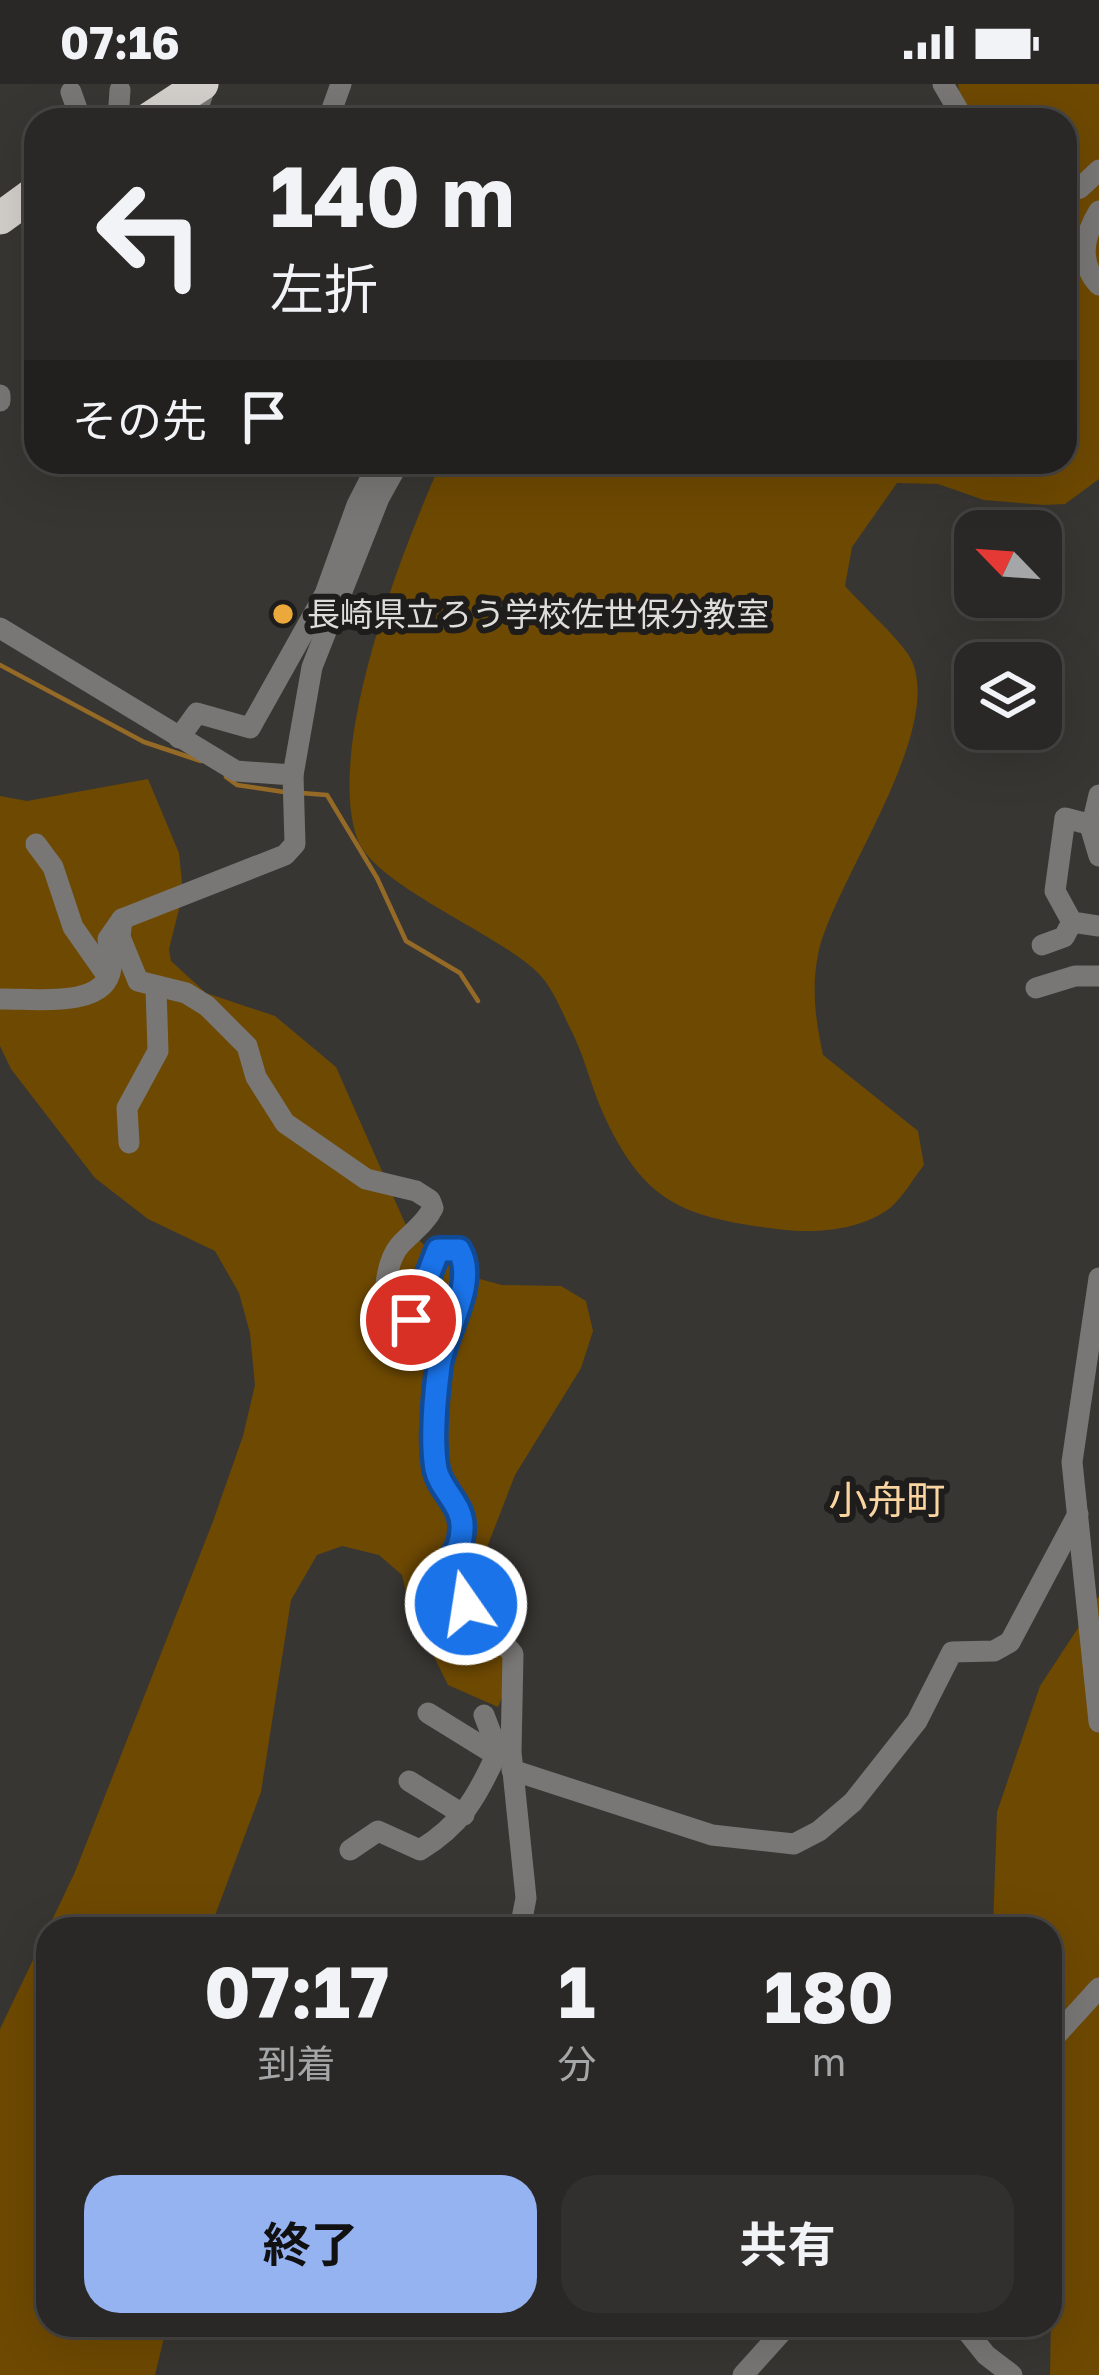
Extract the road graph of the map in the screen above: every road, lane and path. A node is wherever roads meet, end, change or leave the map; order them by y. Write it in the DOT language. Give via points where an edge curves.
graph roads {
  1 [pos="204,84"];
  2 [pos="121,90"];
  3 [pos="71,92"];
  4 [pos="77,108"];
  5 [pos="119,108"];
  6 [pos="166,108"];
  7 [pos="1099,211"];
  8 [pos="1099,285"];
  9 [pos="373,474"];
  10 [pos="392,474"];
  11 [pos="0,628"];
  12 [pos="179,739"];
  13 [pos="294,789"];
  14 [pos="1099,795"];
  15 [pos="1092,825"];
  16 [pos="36,844"];
  17 [pos="1099,856"];
  18 [pos="122,919"];
  19 [pos="1072,922"];
  20 [pos="1099,926"];
  21 [pos="1042,945"];
  22 [pos="108,976"];
  23 [pos="1099,976"];
  24 [pos="156,988"];
  25 [pos="1036,988"];
  26 [pos="0,999"];
  27 [pos="129,1143"];
  28 [pos="1099,1278"];
  29 [pos="1078,1514"];
  30 [pos="428,1713"];
  31 [pos="484,1715"];
  32 [pos="1099,1722"];
  33 [pos="507,1759"];
  34 [pos="409,1781"];
  35 [pos="464,1815"];
  36 [pos="350,1850"];
  37 [pos="522,1917"];
  38 [pos="1099,1988"];
  39 [pos="1062,2029"];
  40 [pos="777,2337"];
  41 [pos="972,2337"];
  42 [pos="743,2375"];
  43 [pos="1012,2375"];
  1 -- 6 [label="highway"];
  2 -- 5 [label="street"];
  3 -- 4 [label="street"];
  7 -- 8 [label="street" via="1084,255"];
  9 -- 12 [label="street" via="325,594 250,728 197,713"];
  10 -- 13 [label="street" via="311,667"];
  11 -- 12 [label="street"];
  12 -- 13 [label="street" via="236,771"];
  13 -- 18 [label="street" via="295,844 285,855"];
  14 -- 15 [label="street"];
  15 -- 17 [label="street"];
  15 -- 19 [label="street" via="1066,818 1055,891"];
  16 -- 22 [label="street" via="74,927"];
  18 -- 22 [label="street" via="108,939"];
  18 -- 24 [label="street" via="120,937 138,981"];
  19 -- 20 [label="street"];
  19 -- 21 [label="street" via="1064,937"];
  22 -- 26 [label="street" via="83,997"];
  23 -- 25 [label="street"];
  24 -- 27 [label="street" via="158,1051 128,1108"];
  24 -- 33 [label="street" via="187,993 247,1046 285,1124 365,1179 430,1200 427,1219 392,1256 388,1332 406,1333 438,1250 459,1250 465,1261 439,1363 436,1473 463,1530 448,1577 513,1654"];
  28 -- 29 [label="street" via="1072,1462"];
  29 -- 32 [label="street"];
  29 -- 33 [label="street" via="1010,1642 994,1651 952,1652 917,1721 853,1802 794,1844 712,1835"];
  30 -- 33 [label="street"];
  31 -- 33 [label="street"];
  33 -- 35 [label="street"];
  33 -- 37 [label="street"];
  34 -- 35 [label="street"];
  35 -- 36 [label="street" via="420,1850 378,1831"];
  38 -- 39 [label="street"];
  40 -- 42 [label="street"];
  41 -- 43 [label="street"];
}
